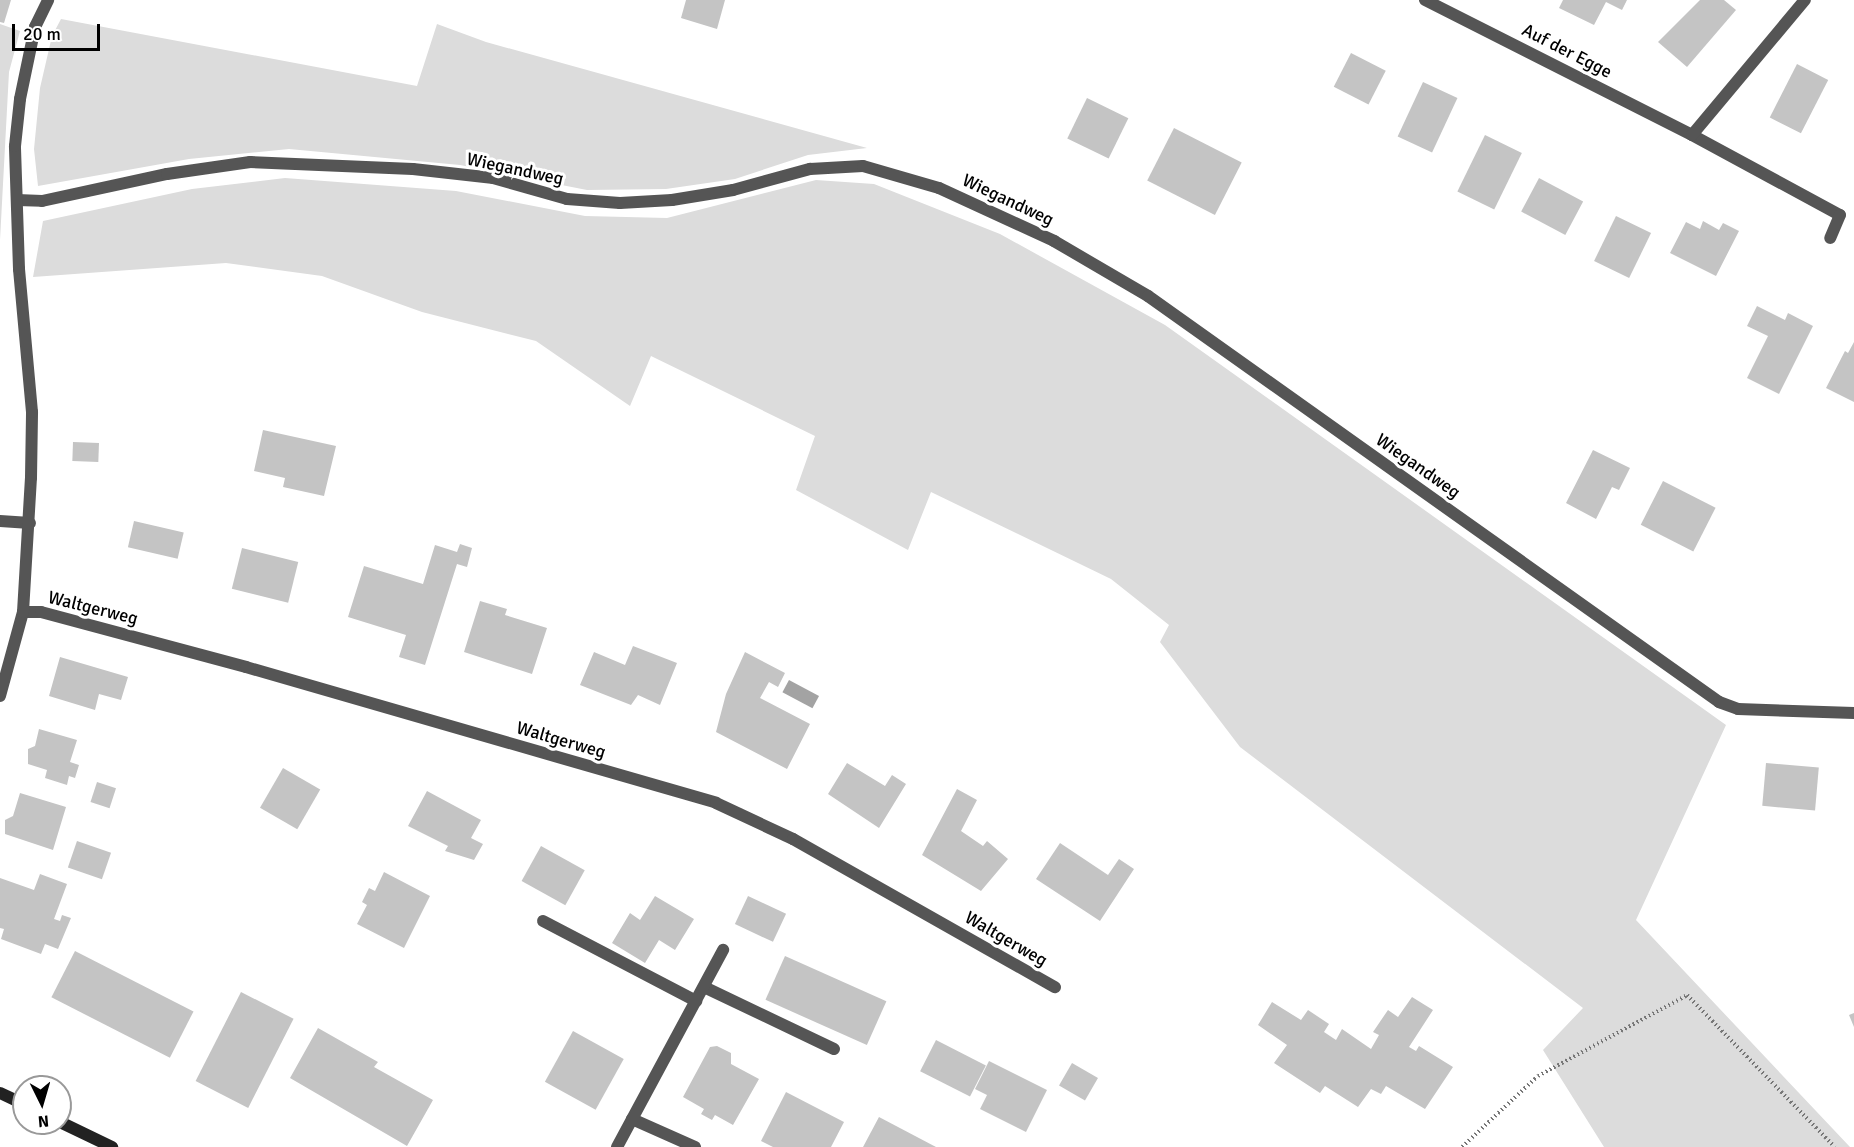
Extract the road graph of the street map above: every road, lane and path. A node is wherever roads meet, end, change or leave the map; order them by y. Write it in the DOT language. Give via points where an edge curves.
graph roads {
  1 [pos="48,0"];
  2 [pos="1425,0"];
  3 [pos="1805,0"];
  4 [pos="1692,135"];
  5 [pos="17,200"];
  6 [pos="1830,238"];
  7 [pos="0,521"];
  8 [pos="30,523"];
  9 [pos="23,612"];
  10 [pos="0,696"];
  11 [pos="1854,713"];
  12 [pos="543,921"];
  13 [pos="723,950"];
  14 [pos="704,987"];
  15 [pos="1054,987"];
  16 [pos="696,1001"];
  17 [pos="834,1049"];
  18 [pos="632,1119"];
  19 [pos="72,1128"];
  20 [pos="112,1147"];
  21 [pos="616,1147"];
  22 [pos="695,1147"];
  23 [pos="1462,1147"];
  24 [pos="1835,1147"];
  1 -- 5 [label="street" via="35,27 20,99 15,146"];
  2 -- 4 [label="street, Auf der Egge"];
  3 -- 4 [label="street"];
  4 -- 6 [label="street, Auf der Egge" via="1840,214"];
  5 -- 8 [label="street" via="32,412"];
  5 -- 11 [label="street, Wiegandweg" via="42,201 167,174 250,162 413,169 493,178 567,199 620,203 672,200 732,190 810,168 864,166 939,189 1054,241 1148,296 1719,702 1738,709"];
  7 -- 8 [label="street"];
  8 -- 9 [label="street"];
  9 -- 10 [label="street"];
  9 -- 15 [label="street, Waltgerweg" via="41,612 246,667 716,803 793,839"];
  12 -- 16 [label="street"];
  13 -- 14 [label="street"];
  14 -- 16 [label="street"];
  14 -- 17 [label="street"];
  16 -- 18 [label="street"];
  18 -- 21 [label="street"];
  18 -- 22 [label="street"];
  19 -- 20 [label="main road"];
  23 -- 24 [label="path" via="1538,1076 1687,995"];
}
